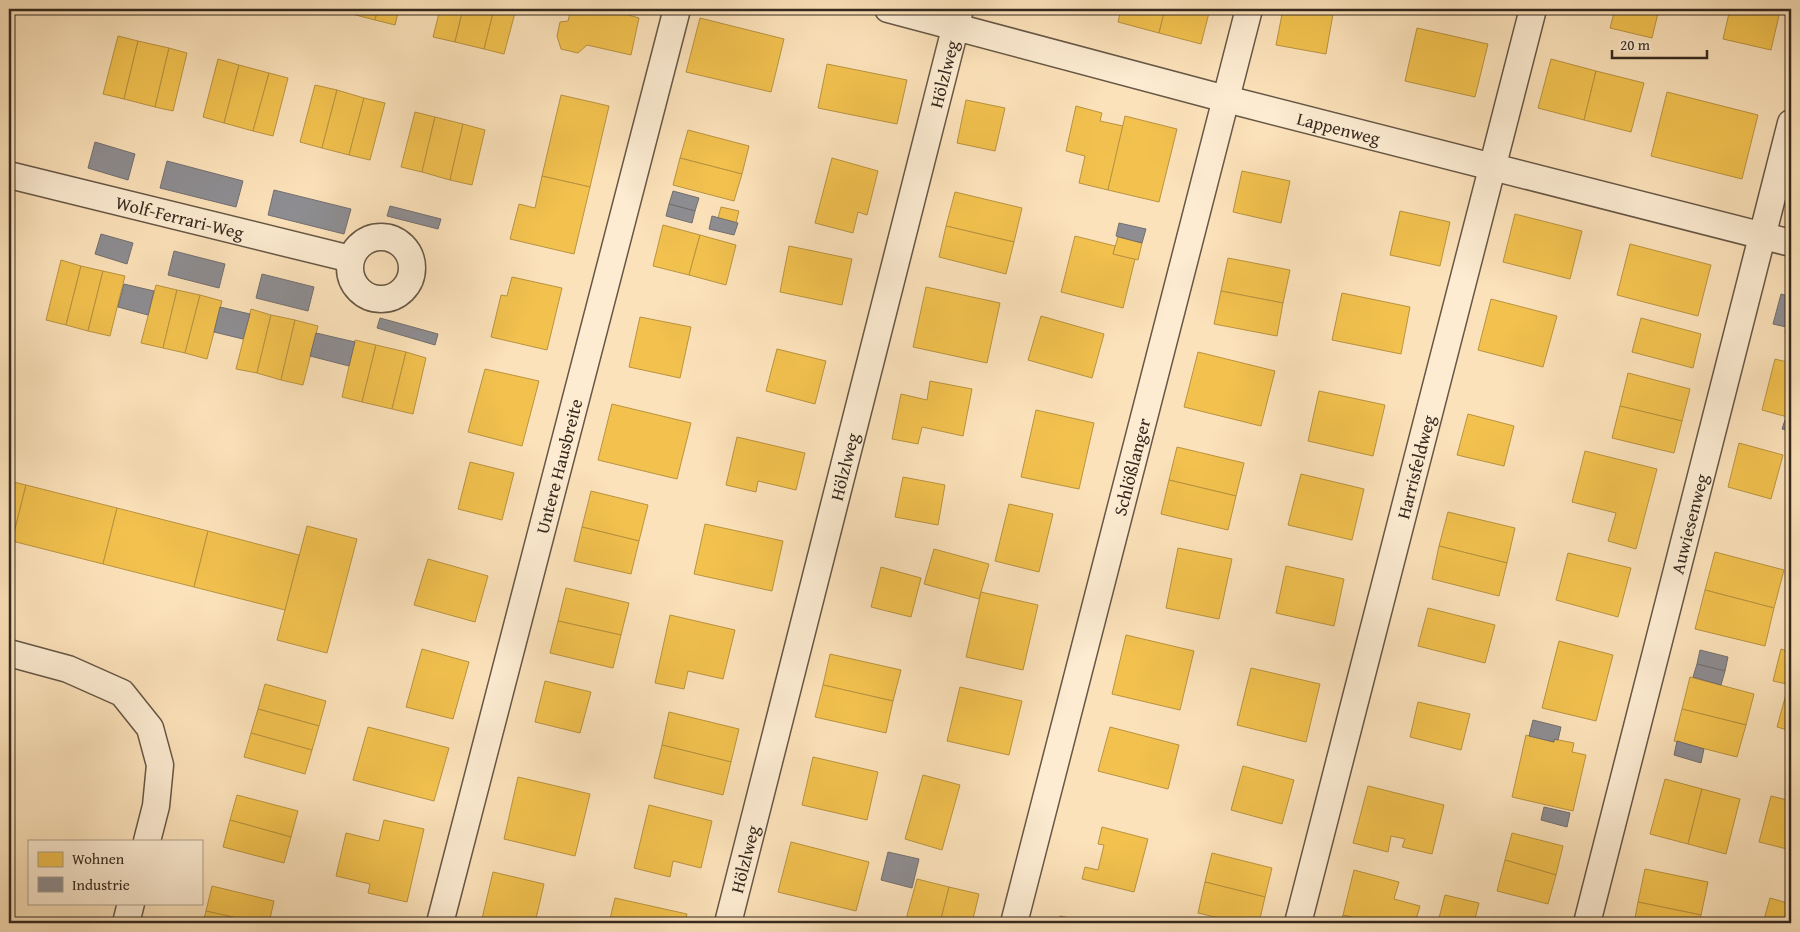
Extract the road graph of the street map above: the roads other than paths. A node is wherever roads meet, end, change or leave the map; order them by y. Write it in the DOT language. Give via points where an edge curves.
graph roads {
  1 [pos="677,9"];
  2 [pos="888,9"];
  3 [pos="1249,9"];
  4 [pos="1533,9"];
  5 [pos="958,17"];
  6 [pos="1226,99"];
  7 [pos="1791,122"];
  8 [pos="1493,168"];
  9 [pos="9,176"];
  10 [pos="1763,236"];
  11 [pos="1791,243"];
  12 [pos="351,259"];
  13 [pos="9,653"];
  14 [pos="147,840"];
  15 [pos="132,904"];
  16 [pos="126,923"];
  17 [pos="440,923"];
  18 [pos="728,923"];
  19 [pos="1014,923"];
  20 [pos="1298,923"];
  21 [pos="1588,923"];
  1 -- 17 [label="street, Untere Hausbreite"];
  2 -- 5 [label="street, Lappenweg"];
  3 -- 6 [label="street, Schlößlanger"];
  4 -- 8 [label="street, Harrisfeldweg"];
  5 -- 6 [label="street, Lappenweg"];
  5 -- 18 [label="street, Hölzlweg"];
  6 -- 8 [label="street, Lappenweg"];
  6 -- 19 [label="street, Schlößlanger"];
  7 -- 10 [label="street, Auwiesenweg"];
  8 -- 10 [label="street, Lappenweg"];
  8 -- 20 [label="street, Harrisfeldweg"];
  9 -- 12 [label="street, Wolf-Ferrari-Weg"];
  10 -- 11 [label="street, Lappenweg"];
  10 -- 21 [label="street, Auwiesenweg"];
  13 -- 14 [label="street" via="68,669 122,693 150,728 160,764 156,806"];
  15 -- 16 [label="street"];
}
